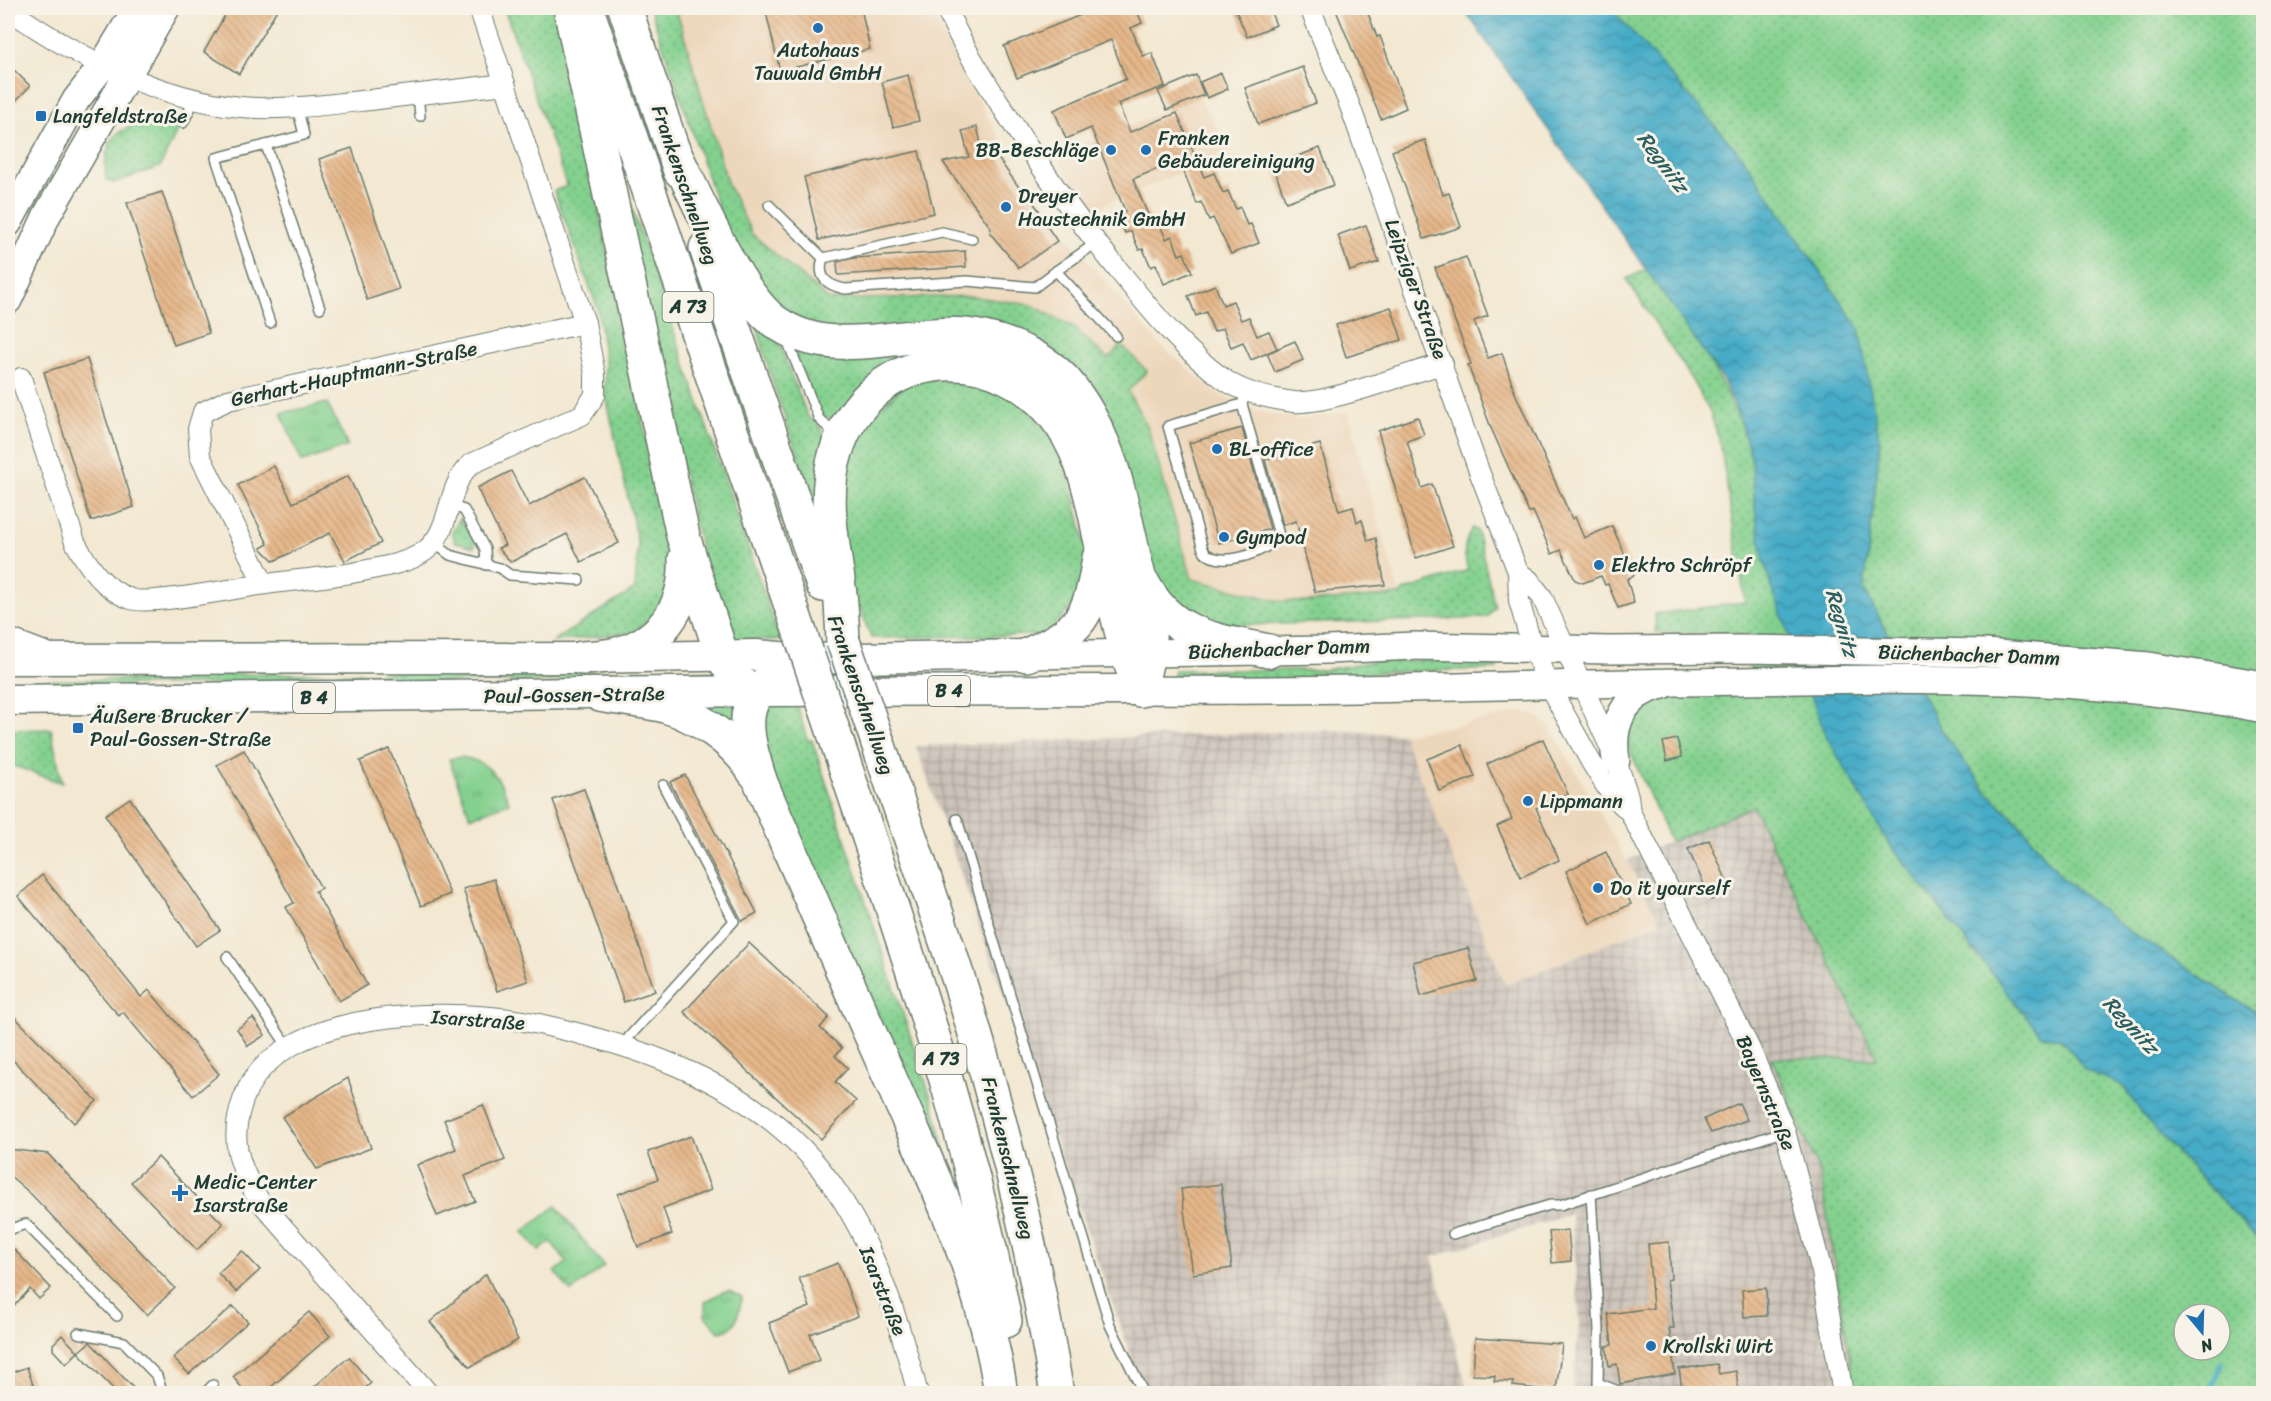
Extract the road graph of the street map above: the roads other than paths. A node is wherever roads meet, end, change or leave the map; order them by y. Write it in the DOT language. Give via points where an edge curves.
graph roads {
  1 [pos="137,8"];
  2 [pos="166,8"];
  3 [pos="479,8"];
  4 [pos="570,8"];
  5 [pos="587,8"];
  6 [pos="625,8"];
  7 [pos="946,8"];
  8 [pos="1310,8"];
  9 [pos="8,9"];
  10 [pos="115,70"];
  11 [pos="505,84"];
  12 [pos="418,94"];
  13 [pos="195,99"];
  14 [pos="297,106"];
  15 [pos="420,116"];
  16 [pos="183,123"];
  17 [pos="266,145"];
  18 [pos="673,150"];
  19 [pos="770,205"];
  20 [pos="8,223"];
  21 [pos="972,239"];
  22 [pos="1096,243"];
  23 [pos="823,258"];
  24 [pos="1056,271"];
  25 [pos="8,300"];
  26 [pos="320,308"];
  27 [pos="585,322"];
  28 [pos="270,323"];
  29 [pos="780,324"];
  30 [pos="1116,336"];
  31 [pos="1443,364"];
  32 [pos="21,378"];
  33 [pos="1245,398"];
  34 [pos="841,439"];
  35 [pos="448,505"];
  36 [pos="683,536"];
  37 [pos="433,542"];
  38 [pos="1101,542"];
  39 [pos="486,565"];
  40 [pos="1518,572"];
  41 [pos="1139,576"];
  42 [pos="579,580"];
  43 [pos="264,584"];
  44 [pos="843,641"];
  45 [pos="8,642"];
  46 [pos="1532,646"];
  47 [pos="1564,648"];
  48 [pos="1269,651"];
  49 [pos="1137,653"];
  50 [pos="1984,653"];
  51 [pos="1027,655"];
  52 [pos="723,656"];
  53 [pos="582,658"];
  54 [pos="8,659"];
  55 [pos="51,659"];
  56 [pos="803,659"];
  57 [pos="2030,668"];
  58 [pos="2041,672"];
  59 [pos="1677,682"];
  60 [pos="1581,684"];
  61 [pos="2075,684"];
  62 [pos="2264,685"];
  63 [pos="1549,686"];
  64 [pos="1140,690"];
  65 [pos="755,692"];
  66 [pos="600,695"];
  67 [pos="13,702"];
  68 [pos="2264,709"];
  69 [pos="1616,760"];
  70 [pos="761,783"];
  71 [pos="663,785"];
  72 [pos="1630,812"];
  73 [pos="957,819"];
  74 [pos="227,957"];
  75 [pos="288,1047"];
  76 [pos="625,1047"];
  77 [pos="1785,1131"];
  78 [pos="1591,1194"];
  79 [pos="8,1230"];
  80 [pos="1453,1234"];
  81 [pos="117,1316"];
  82 [pos="78,1333"];
  83 [pos="213,1385"];
  84 [pos="1838,1393"];
  85 [pos="163,1394"];
  86 [pos="204,1394"];
  87 [pos="429,1394"];
  88 [pos="918,1394"];
  89 [pos="1001,1394"];
  90 [pos="1017,1394"];
  91 [pos="1057,1394"];
  92 [pos="1144,1394"];
  93 [pos="1625,1394"];
  1 -- 10 [label="main road"];
  2 -- 10 [label="main road"];
  3 -- 11 [label="street"];
  4 -- 36 [label="highway"];
  5 -- 90 [label="highway, Frankenschnellweg / A 73, bridge" via="834,733 952,1094 992,1251"];
  6 -- 18 [label="highway, Frankenschnellweg / A 73"];
  7 -- 22 [label="street" via="1029,150"];
  8 -- 31 [label="street, Leipziger Straße" via="1350,106"];
  9 -- 10 [label="street"];
  10 -- 13 [label="street"];
  10 -- 20 [label="main road" via="76,100"];
  10 -- 25 [label="main road"];
  11 -- 12 [label="street"];
  11 -- 27 [label="street"];
  12 -- 14 [label="street"];
  12 -- 15 [label="lane"];
  13 -- 14 [label="street" via="243,107"];
  13 -- 16 [label="lane"];
  14 -- 17 [label="lane" via="304,135"];
  17 -- 26 [label="lane"];
  17 -- 28 [label="lane" via="216,158"];
  18 -- 29 [label="highway" via="734,269"];
  18 -- 44 [label="highway, Frankenschnellweg / A 73"];
  19 -- 23 [label="lane"];
  21 -- 23 [label="lane" via="942,232"];
  22 -- 24 [label="lane"];
  22 -- 33 [label="street" via="1173,334"];
  23 -- 24 [label="lane" via="821,276 831,286 845,289 967,281 1035,287"];
  24 -- 30 [label="lane"];
  27 -- 35 [label="street" via="595,374 595,395 590,407 564,425 471,464 460,474"];
  27 -- 43 [label="street, Gerhart-Hauptmann-Straße" via="228,400 203,412 198,429 200,456"];
  29 -- 34 [label="lane" via="819,419"];
  29 -- 41 [label="highway" via="802,335 835,342 972,336 1028,353 1071,387 1099,436 1120,493"];
  31 -- 33 [label="street" via="1322,399 1296,402"];
  31 -- 40 [label="street, Leipziger Straße"];
  32 -- 43 [label="street" via="75,542 87,565 105,584 132,600"];
  33 -- 33 [label="lane" via="1279,535 1268,548 1217,560 1206,555 1168,426"];
  34 -- 38 [label="highway" via="865,402 888,381 915,368 952,362 987,368 1032,392 1064,429 1089,491"];
  34 -- 44 [label="highway" via="830,487 829,525"];
  35 -- 37 [label="street" via="444,523"];
  35 -- 39 [label="lane" via="464,510 485,549"];
  36 -- 52 [label="highway"];
  36 -- 53 [label="highway" via="685,586 670,621 635,648"];
  37 -- 39 [label="lane" via="450,555"];
  37 -- 43 [label="street" via="428,549 403,561 352,573"];
  38 -- 49 [label="highway"];
  38 -- 51 [label="highway" via="1092,598 1083,617 1065,636"];
  39 -- 42 [label="lane" via="510,574"];
  40 -- 46 [label="street, Leipziger Straße" via="1518,601"];
  40 -- 47 [label="street, Leipziger Straße" via="1542,597"];
  41 -- 48 [label="highway" via="1159,609 1185,629 1201,637"];
  41 -- 49 [label="highway" via="1149,633"];
  44 -- 91 [label="highway, Frankenschnellweg / A 73, bridge" via="965,1000 1005,1138"];
  45 -- 55 [label="main road"];
  46 -- 47 [label="main road, Büchenbacher Damm"];
  46 -- 48 [label="main road, Büchenbacher Damm"];
  46 -- 63 [label="street"];
  47 -- 50 [label="main road, Büchenbacher Damm"];
  47 -- 60 [label="street"];
  48 -- 49 [label="main road, Büchenbacher Damm"];
  49 -- 51 [label="main road, Büchenbacher Damm"];
  49 -- 64 [label="highway"];
  50 -- 57 [label="lane"];
  50 -- 62 [label="main road, Büchenbacher Damm" via="2149,666"];
  51 -- 56 [label="main road, Paul-Gossen-Straße / B 4"];
  52 -- 53 [label="main road, Paul-Gossen-Straße / B 4"];
  52 -- 56 [label="main road, Paul-Gossen-Straße / B 4"];
  52 -- 65 [label="highway" via="738,681"];
  53 -- 55 [label="main road, Paul-Gossen-Straße / B 4"];
  54 -- 55 [label="main road, Paul-Gossen-Straße / B 4"];
  56 -- 65 [label="highway" via="774,675"];
  58 -- 61 [label="lane"];
  59 -- 60 [label="main road, Büchenbacher Damm"];
  59 -- 61 [label="main road, Büchenbacher Damm" via="1883,678"];
  59 -- 69 [label="main road" via="1643,692 1626,706 1614,733"];
  60 -- 63 [label="main road, Büchenbacher Damm"];
  60 -- 69 [label="street, Bayernstraße"];
  61 -- 68 [label="main road, Büchenbacher Damm" via="2158,691"];
  63 -- 64 [label="main road, Büchenbacher Damm"];
  63 -- 72 [label="street, Bayernstraße" via="1611,794"];
  64 -- 65 [label="main road, Paul-Gossen-Straße / B 4"];
  65 -- 66 [label="main road, Paul-Gossen-Straße / B 4"];
  65 -- 70 [label="highway" via="746,726"];
  66 -- 67 [label="main road, Paul-Gossen-Straße / B 4"];
  66 -- 70 [label="highway" via="667,707 715,731 742,755"];
  69 -- 72 [label="street, Bayernstraße"];
  70 -- 89 [label="highway" via="968,1263 994,1346"];
  71 -- 76 [label="lane" via="734,921 629,1037"];
  72 -- 77 [label="street, Bayernstraße" via="1750,1049"];
  73 -- 92 [label="lane" via="1110,1325"];
  74 -- 75 [label="lane"];
  75 -- 76 [label="street, Isarstraße" via="310,1035 343,1026 393,1018 459,1016 537,1024"];
  75 -- 87 [label="street, Isarstraße" via="260,1070 247,1088 240,1109 235,1134 246,1177 259,1200"];
  76 -- 88 [label="street, Isarstraße" via="700,1075 748,1102 816,1164 851,1217 871,1258 894,1313"];
  77 -- 78 [label="lane"];
  77 -- 84 [label="street, Bayernstraße" via="1822,1272"];
  78 -- 80 [label="lane"];
  78 -- 93 [label="lane" via="1598,1383"];
  79 -- 81 [label="lane" via="26,1224"];
  82 -- 85 [label="lane" via="124,1342 157,1376"];
  83 -- 86 [label="lane"];
}
